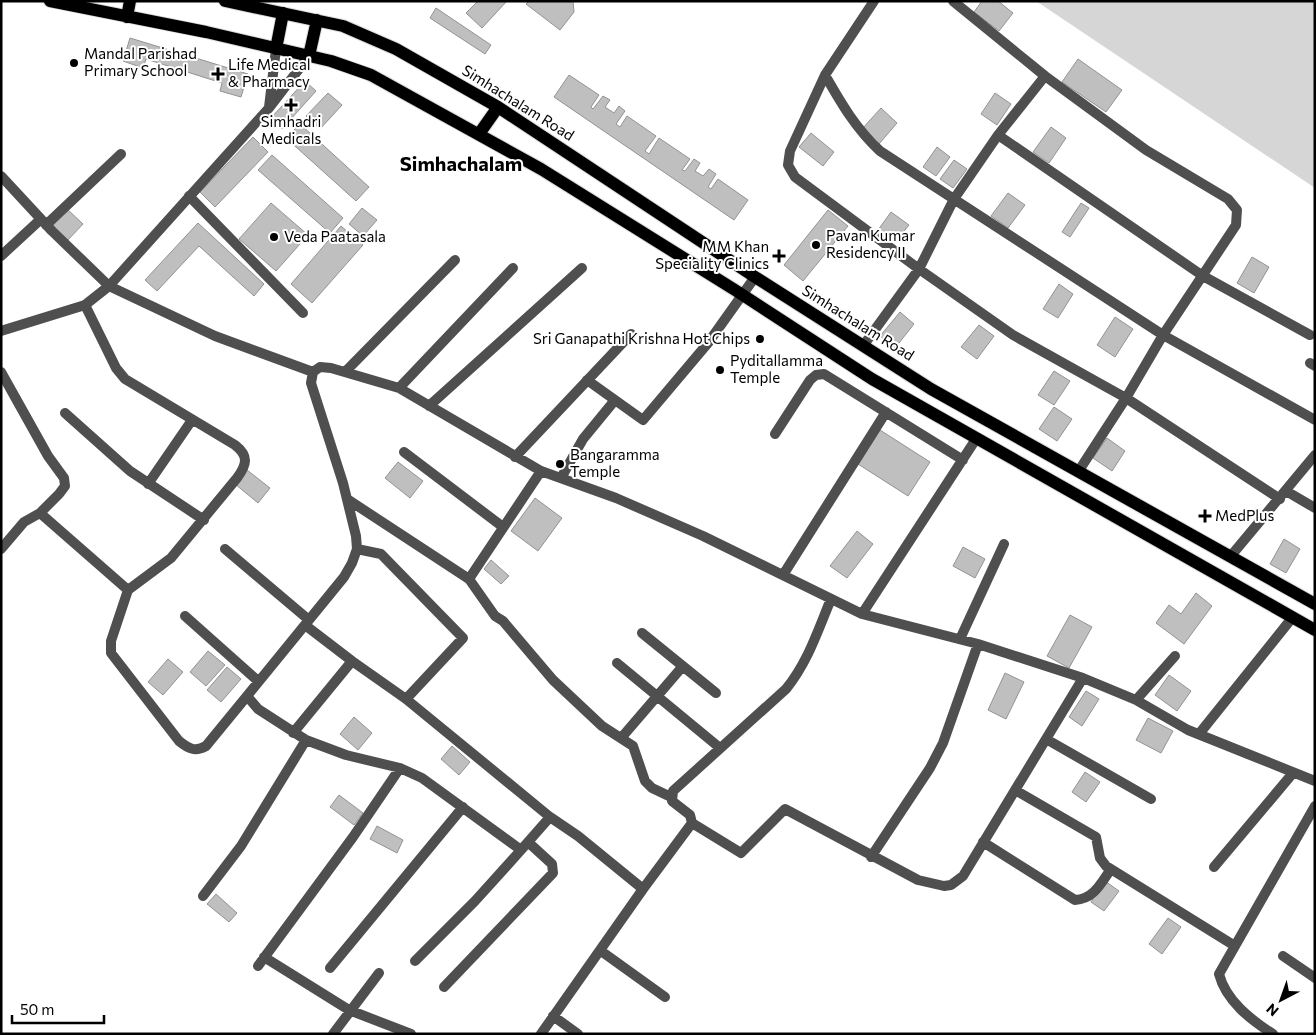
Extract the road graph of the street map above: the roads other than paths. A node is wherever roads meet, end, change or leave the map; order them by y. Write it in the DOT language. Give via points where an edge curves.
graph roads {
  1 [pos="50,1"];
  2 [pos="130,1"];
  3 [pos="225,1"];
  4 [pos="874,1"];
  5 [pos="953,1"];
  6 [pos="283,12"];
  7 [pos="127,17"];
  8 [pos="317,20"];
  9 [pos="276,49"];
  10 [pos="310,56"];
  11 [pos="825,75"];
  12 [pos="1045,76"];
  13 [pos="498,107"];
  14 [pos="269,108"];
  15 [pos="479,134"];
  16 [pos="998,135"];
  17 [pos="121,154"];
  18 [pos="1,176"];
  19 [pos="189,196"];
  20 [pos="954,199"];
  21 [pos="44,222"];
  22 [pos="1,256"];
  23 [pos="455,260"];
  24 [pos="513,268"];
  25 [pos="582,268"];
  26 [pos="919,269"];
  27 [pos="1203,276"];
  28 [pos="755,277"];
  29 [pos="109,286"];
  30 [pos="743,295"];
  31 [pos="85,305"];
  32 [pos="303,313"];
  33 [pos="1,331"];
  34 [pos="631,334"];
  35 [pos="1164,335"];
  36 [pos="1310,335"];
  37 [pos="863,346"];
  38 [pos="1,372"];
  39 [pos="313,372"];
  40 [pos="346,372"];
  41 [pos="587,380"];
  42 [pos="399,388"];
  43 [pos="1126,398"];
  44 [pos="615,400"];
  45 [pos="429,406"];
  46 [pos="886,412"];
  47 [pos="65,413"];
  48 [pos="192,420"];
  49 [pos="1315,420"];
  50 [pos="987,421"];
  51 [pos="775,434"];
  52 [pos="976,439"];
  53 [pos="404,452"];
  54 [pos="1315,455"];
  55 [pos="515,457"];
  56 [pos="963,460"];
  57 [pos="541,470"];
  58 [pos="1078,472"];
  59 [pos="561,478"];
  60 [pos="148,484"];
  61 [pos="1283,495"];
  62 [pos="347,499"];
  63 [pos="1315,508"];
  64 [pos="40,514"];
  65 [pos="204,520"];
  66 [pos="503,527"];
  67 [pos="1004,544"];
  68 [pos="1,549"];
  69 [pos="225,549"];
  70 [pos="357,549"];
  71 [pos="1230,557"];
  72 [pos="783,575"];
  73 [pos="469,579"];
  74 [pos="128,590"];
  75 [pos="831,599"];
  76 [pos="1315,604"];
  77 [pos="862,614"];
  78 [pos="186,616"];
  79 [pos="1292,618"];
  80 [pos="307,622"];
  81 [pos="1315,630"];
  82 [pos="642,633"];
  83 [pos="960,640"];
  84 [pos="978,644"];
  85 [pos="1175,656"];
  86 [pos="352,661"];
  87 [pos="617,663"];
  88 [pos="683,666"];
  89 [pos="1083,678"];
  90 [pos="258,681"];
  91 [pos="716,693"];
  92 [pos="247,696"];
  93 [pos="656,696"];
  94 [pos="406,699"];
  95 [pos="1136,700"];
  96 [pos="293,733"];
  97 [pos="1199,734"];
  98 [pos="622,737"];
  99 [pos="1046,739"];
  100 [pos="306,740"];
  101 [pos="720,748"];
  102 [pos="400,768"];
  103 [pos="1293,772"];
  104 [pos="1315,780"];
  105 [pos="1015,790"];
  106 [pos="671,797"];
  107 [pos="1151,799"];
  108 [pos="1315,806"];
  109 [pos="463,807"];
  110 [pos="550,817"];
  111 [pos="692,823"];
  112 [pos="983,842"];
  113 [pos="524,846"];
  114 [pos="871,856"];
  115 [pos="1214,867"];
  116 [pos="1111,869"];
  117 [pos="644,890"];
  118 [pos="204,896"];
  119 [pos="1235,946"];
  120 [pos="602,951"];
  121 [pos="1283,956"];
  122 [pos="264,957"];
  123 [pos="415,961"];
  124 [pos="258,966"];
  125 [pos="330,968"];
  126 [pos="379,973"];
  127 [pos="1315,978"];
  128 [pos="444,987"];
  129 [pos="665,997"];
  130 [pos="349,1010"];
  131 [pos="553,1016"];
  132 [pos="395,1031"];
  133 [pos="333,1034"];
  134 [pos="412,1034"];
  135 [pos="541,1034"];
  136 [pos="578,1034"];
  137 [pos="1273,1034"];
  1 -- 7 [label="main road"];
  2 -- 7 [label="main road"];
  3 -- 6 [label="main road, Simhachalam Road"];
  4 -- 11 [label="street"];
  5 -- 12 [label="street"];
  6 -- 8 [label="main road, Simhachalam Road"];
  6 -- 9 [label="main road"];
  7 -- 9 [label="main road"];
  8 -- 10 [label="main road"];
  8 -- 13 [label="main road, Simhachalam Road" via="342,26 396,49"];
  9 -- 10 [label="main road"];
  9 -- 14 [label="street"];
  10 -- 14 [label="street"];
  10 -- 15 [label="main road" via="371,75"];
  11 -- 20 [label="street" via="848,116 864,136 880,151"];
  11 -- 26 [label="street" via="790,152 788,165 795,177"];
  12 -- 16 [label="street"];
  12 -- 27 [label="street" via="1146,150 1228,199 1237,210 1236,226"];
  13 -- 15 [label="main road"];
  13 -- 28 [label="main road, Simhachalam Road"];
  14 -- 19 [label="street"];
  15 -- 30 [label="main road"];
  16 -- 20 [label="street"];
  16 -- 27 [label="street"];
  17 -- 21 [label="street"];
  18 -- 21 [label="street"];
  19 -- 29 [label="street"];
  19 -- 32 [label="street"];
  20 -- 26 [label="street"];
  20 -- 35 [label="street"];
  21 -- 22 [label="street"];
  21 -- 29 [label="street"];
  23 -- 40 [label="street"];
  24 -- 42 [label="street"];
  25 -- 45 [label="street"];
  26 -- 37 [label="street"];
  26 -- 43 [label="street" via="1013,335"];
  27 -- 35 [label="street"];
  27 -- 36 [label="street"];
  28 -- 30 [label="street"];
  28 -- 37 [label="main road, Simhachalam Road"];
  29 -- 31 [label="street"];
  29 -- 39 [label="street" via="215,336"];
  30 -- 44 [label="street" via="708,343 643,420"];
  30 -- 52 [label="main road" via="872,379"];
  31 -- 33 [label="street"];
  31 -- 48 [label="street" via="116,368 125,379"];
  34 -- 41 [label="street"];
  35 -- 43 [label="street"];
  35 -- 49 [label="street"];
  37 -- 50 [label="main road, Simhachalam Road"];
  38 -- 64 [label="street" via="48,456 64,478 59,494"];
  39 -- 40 [label="street" via="320,367"];
  39 -- 62 [label="street" via="311,383 315,399"];
  40 -- 42 [label="street"];
  41 -- 44 [label="street"];
  41 -- 55 [label="street"];
  42 -- 45 [label="street"];
  43 -- 58 [label="street"];
  43 -- 61 [label="street"];
  44 -- 59 [label="street" via="583,439"];
  45 -- 55 [label="street"];
  46 -- 51 [label="street" via="832,378 816,374"];
  46 -- 56 [label="street"];
  46 -- 72 [label="street"];
  47 -- 60 [label="street"];
  48 -- 60 [label="street"];
  48 -- 65 [label="street" via="234,445 247,460 245,468"];
  50 -- 52 [label="main road"];
  50 -- 58 [label="main road, Simhachalam Road"];
  52 -- 56 [label="street"];
  52 -- 79 [label="main road"];
  53 -- 66 [label="street"];
  54 -- 61 [label="street"];
  55 -- 57 [label="street"];
  56 -- 77 [label="street"];
  57 -- 59 [label="street"];
  57 -- 66 [label="street"];
  58 -- 71 [label="main road, Simhachalam Road"];
  59 -- 72 [label="street" via="634,506"];
  60 -- 65 [label="street"];
  61 -- 63 [label="street"];
  61 -- 71 [label="street"];
  62 -- 70 [label="street"];
  62 -- 73 [label="street"];
  64 -- 68 [label="street" via="24,522"];
  64 -- 74 [label="street"];
  65 -- 74 [label="street" via="171,558"];
  66 -- 73 [label="street"];
  67 -- 83 [label="street"];
  69 -- 80 [label="street"];
  70 -- 80 [label="street" via="344,577"];
  70 -- 94 [label="street" via="381,554 463,638"];
  71 -- 76 [label="main road, Simhachalam Road"];
  72 -- 75 [label="street"];
  73 -- 98 [label="street" via="495,616 554,680 602,726"];
  74 -- 92 [label="street" via="111,653 179,741 198,750 206,746"];
  75 -- 77 [label="street"];
  75 -- 101 [label="street" via="807,659 797,675 786,689"];
  77 -- 83 [label="street"];
  78 -- 90 [label="street"];
  79 -- 81 [label="main road"];
  79 -- 97 [label="street"];
  80 -- 86 [label="street"];
  80 -- 90 [label="street"];
  82 -- 88 [label="street"];
  83 -- 84 [label="street"];
  84 -- 89 [label="street"];
  84 -- 114 [label="street" via="943,743"];
  85 -- 95 [label="street"];
  86 -- 94 [label="street"];
  86 -- 96 [label="street"];
  87 -- 93 [label="street"];
  88 -- 91 [label="street"];
  88 -- 93 [label="street"];
  89 -- 95 [label="street"];
  89 -- 99 [label="street"];
  90 -- 92 [label="street"];
  92 -- 96 [label="street" via="258,709"];
  93 -- 98 [label="street"];
  93 -- 101 [label="street"];
  94 -- 110 [label="street"];
  95 -- 97 [label="street"];
  96 -- 100 [label="street"];
  97 -- 103 [label="street"];
  98 -- 106 [label="street" via="633,746 645,781"];
  99 -- 105 [label="street"];
  99 -- 107 [label="street"];
  100 -- 102 [label="street" via="346,755"];
  100 -- 118 [label="street" via="240,846"];
  101 -- 106 [label="street" via="677,787"];
  102 -- 109 [label="street" via="422,778"];
  102 -- 122 [label="street"];
  103 -- 104 [label="street"];
  103 -- 115 [label="street"];
  105 -- 112 [label="street"];
  105 -- 116 [label="street" via="1096,837 1102,862"];
  106 -- 111 [label="street" via="690,815"];
  108 -- 119 [label="street"];
  109 -- 113 [label="street"];
  109 -- 125 [label="street"];
  110 -- 113 [label="street"];
  110 -- 117 [label="street"];
  111 -- 114 [label="street" via="741,853 785,808"];
  111 -- 117 [label="street"];
  112 -- 114 [label="street" via="963,876 944,886 918,880"];
  112 -- 116 [label="street" via="1075,900 1092,895"];
  113 -- 123 [label="street"];
  113 -- 128 [label="street" via="552,864 553,873"];
  116 -- 119 [label="street"];
  117 -- 120 [label="street"];
  119 -- 137 [label="street" via="1219,974 1222,987 1233,1002"];
  120 -- 129 [label="street"];
  120 -- 131 [label="street"];
  121 -- 127 [label="street"];
  122 -- 124 [label="street"];
  122 -- 130 [label="street"];
  126 -- 130 [label="street"];
  130 -- 132 [label="street"];
  130 -- 133 [label="street"];
  131 -- 135 [label="street"];
  131 -- 136 [label="street"];
  132 -- 134 [label="street"];
}
